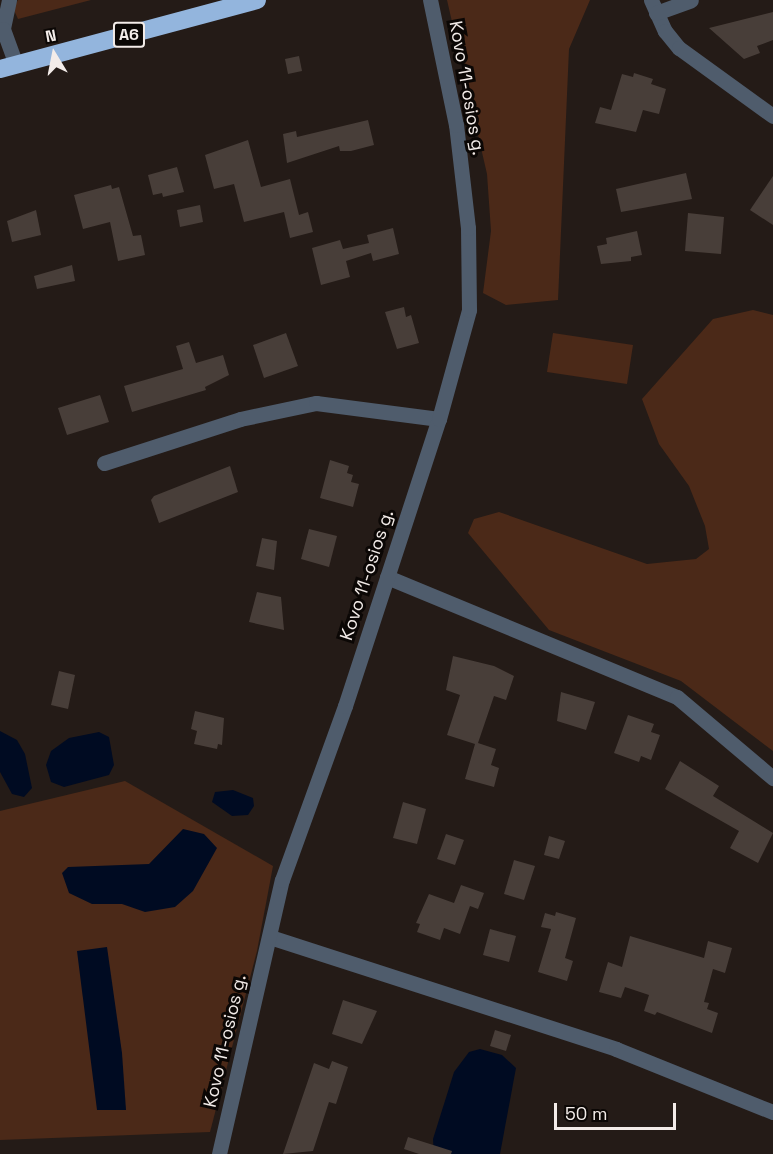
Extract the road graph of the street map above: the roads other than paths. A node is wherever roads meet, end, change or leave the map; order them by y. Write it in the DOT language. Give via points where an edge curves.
graph roads {
  1 [pos="9,0"];
  2 [pos="257,0"];
  3 [pos="430,0"];
  4 [pos="691,0"];
  5 [pos="653,6"];
  6 [pos="8,67"];
  7 [pos="773,116"];
  8 [pos="439,419"];
  9 [pos="104,463"];
  10 [pos="387,577"];
  11 [pos="773,778"];
  12 [pos="270,938"];
  13 [pos="773,1112"];
  14 [pos="219,1154"];
  1 -- 6 [label="street" via="3,28"];
  2 -- 6 [label="highway, A6"];
  3 -- 8 [label="street, Kovo 11-osios g." via="456,125 468,228 469,310"];
  4 -- 5 [label="street"];
  5 -- 7 [label="street" via="679,48"];
  8 -- 9 [label="street" via="316,403 240,419"];
  8 -- 10 [label="street, Kovo 11-osios g."];
  10 -- 11 [label="street" via="658,687 699,712"];
  10 -- 12 [label="street, Kovo 11-osios g." via="282,880"];
  12 -- 13 [label="street" via="616,1049"];
  12 -- 14 [label="street, Kovo 11-osios g."];
}
